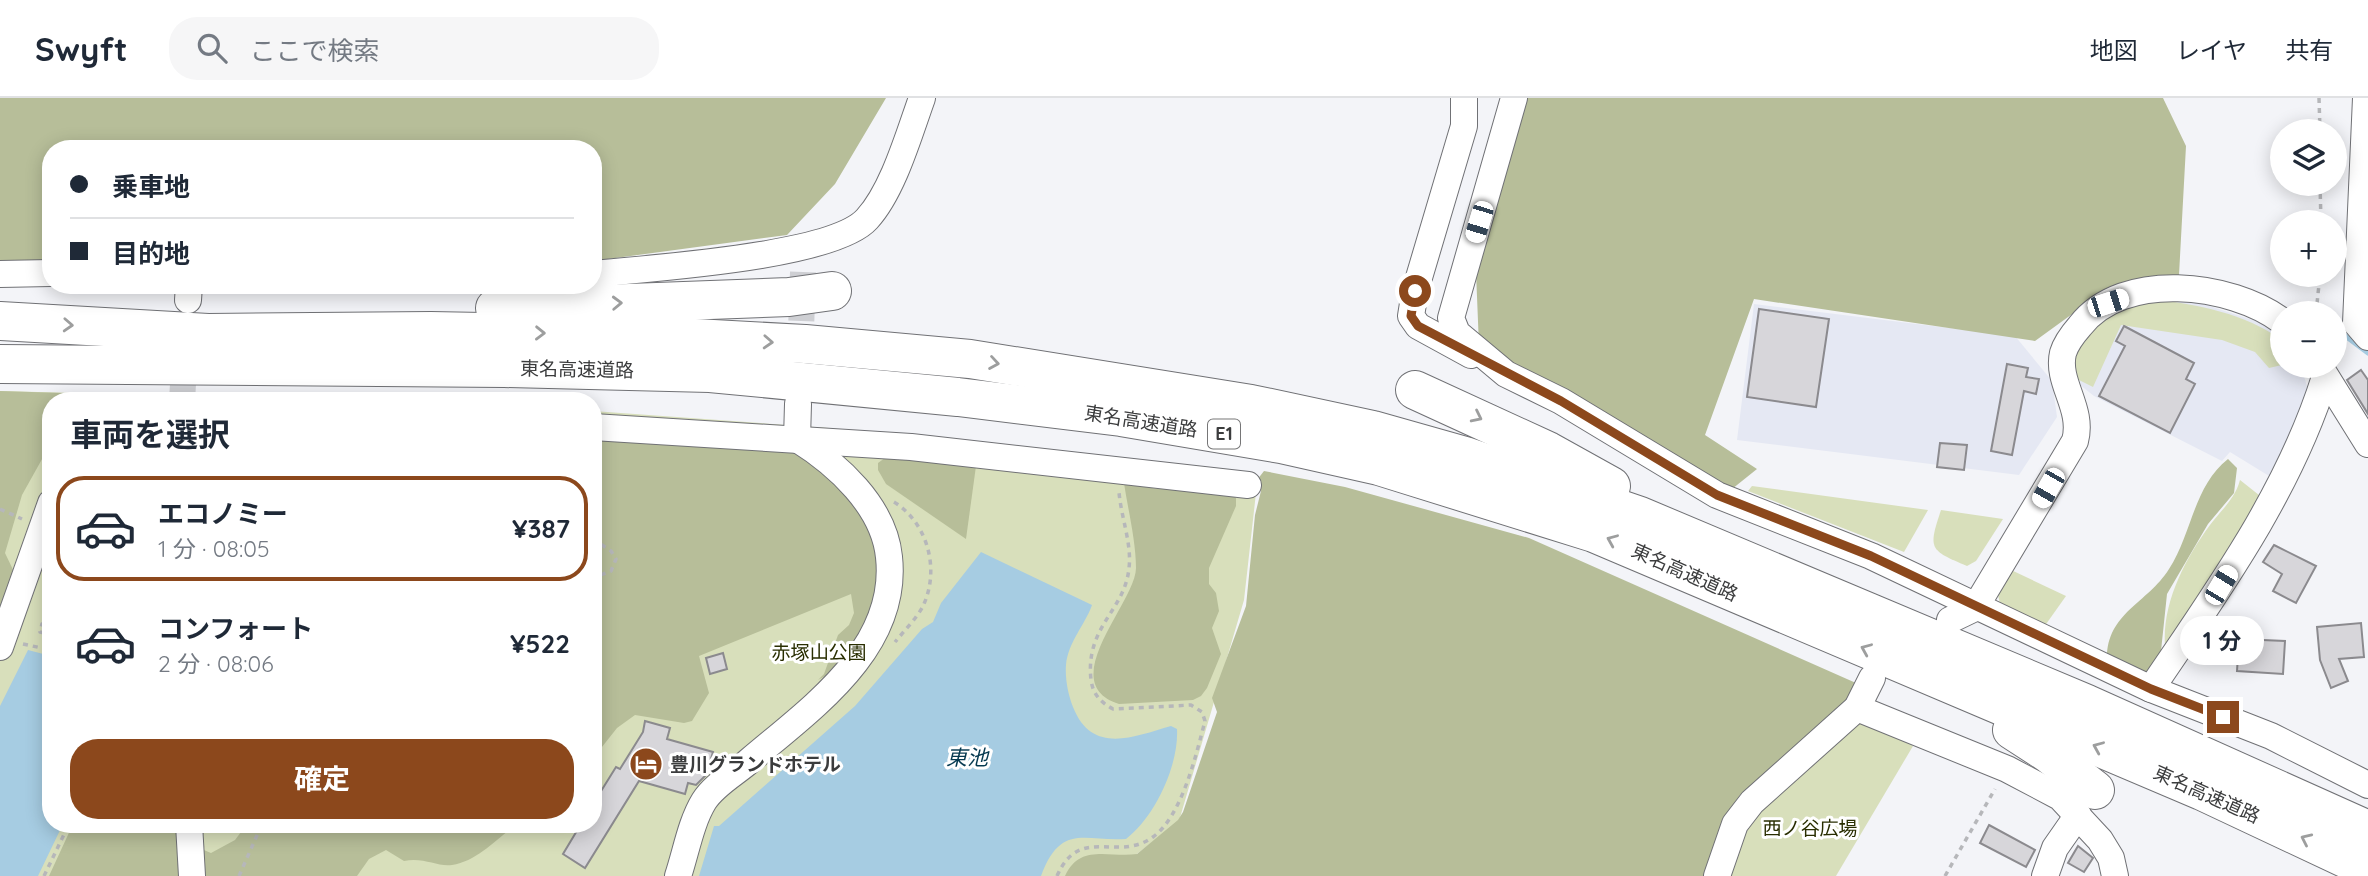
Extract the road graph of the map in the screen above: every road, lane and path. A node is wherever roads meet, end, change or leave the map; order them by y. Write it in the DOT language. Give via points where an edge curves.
graph roads {
  1 [pos="922,98"];
  2 [pos="1464,98"];
  3 [pos="1514,98"];
  4 [pos="2319,98"];
  5 [pos="2366,98"];
  6 [pos="2320,119"];
  7 [pos="813,271"];
  8 [pos="42,273"];
  9 [pos="0,274"];
  10 [pos="602,274"];
  11 [pos="2270,315"];
  12 [pos="0,320"];
  13 [pos="208,333"];
  14 [pos="2368,337"];
  15 [pos="0,364"];
  16 [pos="1506,374"];
  17 [pos="2321,378"];
  18 [pos="2326,378"];
  19 [pos="1415,390"];
  20 [pos="798,404"];
  21 [pos="602,428"];
  22 [pos="797,439"];
  23 [pos="2368,444"];
  24 [pos="1116,469"];
  25 [pos="1248,485"];
  26 [pos="42,529"];
  27 [pos="602,545"];
  28 [pos="1755,566"];
  29 [pos="602,574"];
  30 [pos="1975,608"];
  31 [pos="1950,620"];
  32 [pos="2,644"];
  33 [pos="42,649"];
  34 [pos="1913,669"];
  35 [pos="1872,678"];
  36 [pos="2151,689"];
  37 [pos="1857,708"];
  38 [pos="2007,769"];
  39 [pos="2368,785"];
  40 [pos="2087,802"];
  41 [pos="2368,830"];
  42 [pos="65,833"];
  43 [pos="190,833"];
  44 [pos="258,833"];
  45 [pos="2368,869"];
  46 [pos="44,876"];
  47 [pos="192,876"];
  48 [pos="239,876"];
  49 [pos="678,876"];
  50 [pos="1057,876"];
  51 [pos="1717,876"];
  52 [pos="1945,876"];
  53 [pos="2045,876"];
  54 [pos="2115,876"];
  1 -- 7 [label="street" via="887,185 868,218"];
  2 -- 16 [label="street" via="1464,126 1411,316 1418,326"];
  3 -- 16 [label="street" via="1451,318 1464,339"];
  4 -- 6 [label="path"];
  5 -- 14 [label="street" via="2356,323"];
  7 -- 10 [label="street"];
  13 -- 7 [label="highway, one-way" via="278,320 359,314 789,297"];
  8 -- 9 [label="street"];
  11 -- 30 [label="street" via="2202,289 2167,288 2108,303 2087,317 2070,338 2062,365 2079,426 2075,441"];
  12 -- 13 [label="highway, 東名高速道路 / E1, one-way"];
  13 -- 28 [label="highway, 東名高速道路 / E1, one-way" via="640,335 805,344 995,363 1251,404 1373,430 1578,493"];
  34 -- 15 [label="highway, 東名高速道路 / E1, one-way" via="1594,533 1494,500 1379,466 1121,417 870,386 710,373"];
  16 -- 30 [label="street" via="1561,401 1717,495 1871,556"];
  17 -- 36 [label="street" via="2314,414 2280,489"];
  18 -- 23 [label="street"];
  19 -- 28 [label="highway, one-way" via="1548,451"];
  20 -- 22 [label="street"];
  21 -- 22 [label="street"];
  22 -- 24 [label="street"];
  22 -- 49 [label="street" via="826,458 873,515 888,549 890,593 873,637 848,673 704,802"];
  24 -- 25 [label="street"];
  24 -- 50 [label="path" via="1129,568 1092,646 1092,688 1103,704 1113,709 1191,705 1202,712 1205,721 1173,817 1135,847 1091,846 1073,853"];
  26 -- 32 [label="street"];
  27 -- 29 [label="path" via="616,559 611,571"];
  28 -- 41 [label="highway, 東名高速道路 / E1" via="2087,704"];
  30 -- 31 [label="street"];
  30 -- 36 [label="street"];
  32 -- 33 [label="path"];
  34 -- 40 [label="highway" via="2049,754"];
  45 -- 34 [label="highway, 東名高速道路 / E1, one-way" via="2202,791"];
  35 -- 37 [label="street"];
  36 -- 39 [label="street" via="2272,736"];
  37 -- 38 [label="street"];
  37 -- 51 [label="street" via="1752,802 1735,824"];
  38 -- 40 [label="street" via="2060,797"];
  38 -- 52 [label="path"];
  40 -- 53 [label="street" via="2055,848"];
  40 -- 54 [label="street"];
  42 -- 46 [label="path"];
  43 -- 47 [label="street"];
  44 -- 48 [label="path"];
}
